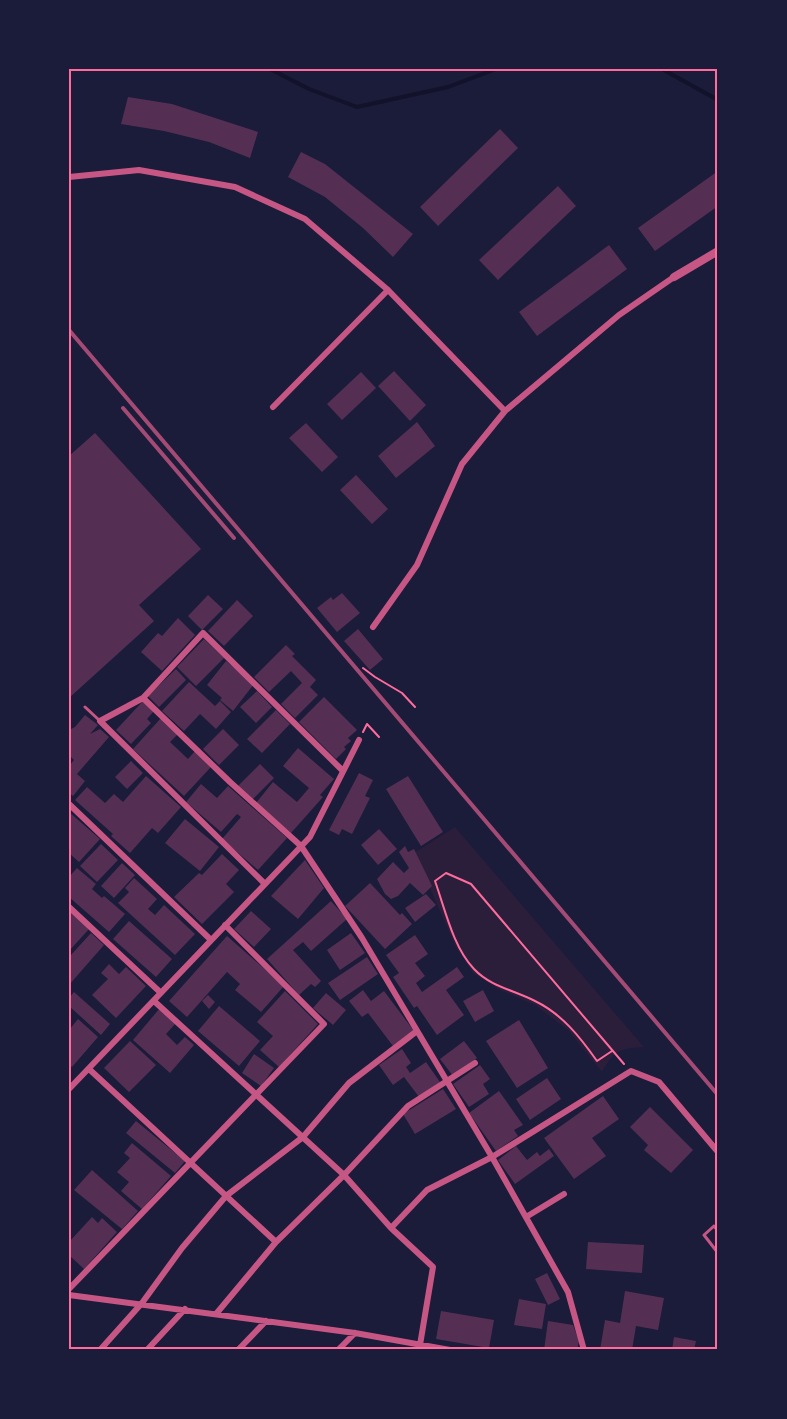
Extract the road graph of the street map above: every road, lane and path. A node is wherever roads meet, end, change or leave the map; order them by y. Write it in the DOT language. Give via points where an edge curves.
graph roads {
  1 [pos="69,177"];
  2 [pos="718,251"];
  3 [pos="674,277"];
  4 [pos="388,290"];
  5 [pos="273,407"];
  6 [pos="504,411"];
  7 [pos="373,627"];
  8 [pos="363,668"];
  9 [pos="143,698"];
  10 [pos="85,707"];
  11 [pos="415,707"];
  12 [pos="100,721"];
  13 [pos="368,724"];
  14 [pos="379,737"];
  15 [pos="359,741"];
  16 [pos="342,770"];
  17 [pos="69,804"];
  18 [pos="301,846"];
  19 [pos="265,884"];
  20 [pos="69,907"];
  21 [pos="225,925"];
  22 [pos="212,940"];
  23 [pos="161,993"];
  24 [pos="154,1001"];
  25 [pos="417,1031"];
  26 [pos="612,1051"];
  27 [pos="475,1064"];
  28 [pos="89,1069"];
  29 [pos="630,1071"];
  30 [pos="69,1077"];
  31 [pos="447,1082"];
  32 [pos="75,1083"];
  33 [pos="69,1089"];
  34 [pos="255,1095"];
  35 [pos="303,1137"];
  36 [pos="718,1152"];
  37 [pos="492,1157"];
  38 [pos="189,1162"];
  39 [pos="345,1175"];
  40 [pos="564,1194"];
  41 [pos="226,1196"];
  42 [pos="526,1217"];
  43 [pos="391,1228"];
  44 [pos="718,1231"];
  45 [pos="276,1242"];
  46 [pos="718,1253"];
  47 [pos="69,1289"];
  48 [pos="69,1294"];
  49 [pos="142,1303"];
  50 [pos="185,1309"];
  51 [pos="216,1314"];
  52 [pos="266,1321"];
  53 [pos="355,1333"];
  54 [pos="420,1345"];
  55 [pos="99,1350"];
  56 [pos="147,1350"];
  57 [pos="238,1350"];
  58 [pos="338,1350"];
  59 [pos="448,1350"];
  60 [pos="584,1350"];
  1 -- 4 [label="street" via="140,170 235,187 305,219"];
  2 -- 3 [label="street"];
  3 -- 6 [label="street" via="619,315"];
  4 -- 5 [label="street"];
  4 -- 6 [label="street"];
  6 -- 7 [label="street" via="462,464 417,565"];
  8 -- 11 [label="path" via="402,693"];
  9 -- 12 [label="street"];
  9 -- 16 [label="street" via="203,633"];
  9 -- 18 [label="street"];
  10 -- 12 [label="lane"];
  12 -- 19 [label="street"];
  13 -- 14 [label="path"];
  15 -- 16 [label="street"];
  16 -- 18 [label="street" via="310,837"];
  17 -- 22 [label="street"];
  18 -- 19 [label="street"];
  18 -- 25 [label="street"];
  19 -- 21 [label="street"];
  20 -- 23 [label="street"];
  21 -- 22 [label="street"];
  21 -- 34 [label="street" via="324,1024"];
  22 -- 23 [label="street"];
  23 -- 24 [label="street"];
  24 -- 28 [label="street"];
  24 -- 34 [label="street"];
  25 -- 31 [label="street"];
  25 -- 35 [label="street" via="349,1083"];
  26 -- 26 [label="path" via="471,884 446,873 435,881 457,943 482,977 551,1010 577,1032 597,1060"];
  26 -- 29 [label="path"];
  27 -- 31 [label="street"];
  28 -- 32 [label="street"];
  28 -- 38 [label="street"];
  29 -- 36 [label="street" via="658,1082"];
  29 -- 37 [label="street"];
  30 -- 32 [label="street"];
  31 -- 37 [label="street"];
  31 -- 39 [label="street" via="408,1106"];
  32 -- 33 [label="street"];
  34 -- 35 [label="street"];
  34 -- 38 [label="street"];
  35 -- 39 [label="street"];
  35 -- 41 [label="street"];
  37 -- 42 [label="street"];
  37 -- 43 [label="street" via="427,1190"];
  38 -- 41 [label="street"];
  38 -- 47 [label="street"];
  39 -- 43 [label="street"];
  39 -- 45 [label="street"];
  40 -- 42 [label="street"];
  41 -- 45 [label="street"];
  41 -- 49 [label="street"];
  42 -- 60 [label="street" via="568,1292"];
  43 -- 54 [label="street" via="433,1267"];
  44 -- 46 [label="lane" via="714,1226 704,1235"];
  45 -- 51 [label="street"];
  48 -- 49 [label="street"];
  49 -- 50 [label="street"];
  49 -- 55 [label="street"];
  50 -- 51 [label="street"];
  50 -- 56 [label="street"];
  51 -- 52 [label="street"];
  52 -- 53 [label="street"];
  52 -- 57 [label="street"];
  53 -- 54 [label="street"];
  53 -- 58 [label="street"];
  54 -- 59 [label="street"];
}
